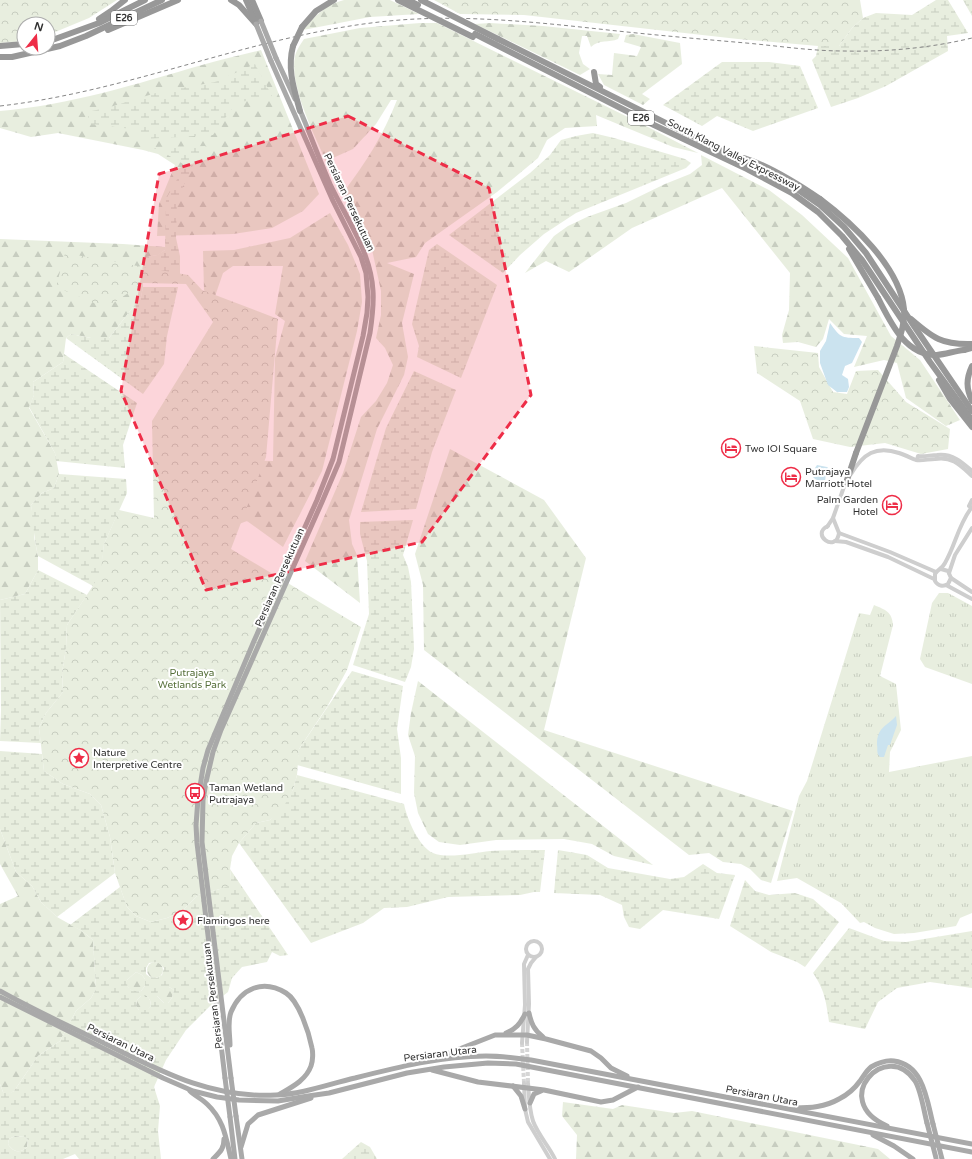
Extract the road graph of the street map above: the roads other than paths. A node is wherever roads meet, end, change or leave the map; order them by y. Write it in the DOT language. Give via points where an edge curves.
graph roads {
  1 [pos="125,0"];
  2 [pos="145,0"];
  3 [pos="162,0"];
  4 [pos="178,0"];
  5 [pos="231,0"];
  6 [pos="246,0"];
  7 [pos="252,0"];
  8 [pos="334,0"];
  9 [pos="398,0"];
  10 [pos="408,0"];
  11 [pos="421,0"];
  12 [pos="259,22"];
  13 [pos="78,31"];
  14 [pos="86,36"];
  15 [pos="474,36"];
  16 [pos="56,39"];
  17 [pos="496,41"];
  18 [pos="16,45"];
  19 [pos="0,46"];
  20 [pos="0,57"];
  21 [pos="274,59"];
  22 [pos="573,76"];
  23 [pos="607,93"];
  24 [pos="300,111"];
  25 [pos="728,153"];
  26 [pos="327,183"];
  27 [pos="344,218"];
  28 [pos="842,236"];
  29 [pos="906,314"];
  30 [pos="972,344"];
  31 [pos="972,348"];
  32 [pos="930,362"];
  33 [pos="972,366"];
  34 [pos="969,405"];
  35 [pos="972,411"];
  36 [pos="972,420"];
  37 [pos="972,427"];
  38 [pos="972,475"];
  39 [pos="846,483"];
  40 [pos="972,500"];
  41 [pos="971,507"];
  42 [pos="833,518"];
  43 [pos="827,527"];
  44 [pos="836,528"];
  45 [pos="972,528"];
  46 [pos="838,533"];
  47 [pos="835,541"];
  48 [pos="942,569"];
  49 [pos="936,572"];
  50 [pos="950,575"];
  51 [pos="934,579"];
  52 [pos="946,585"];
  53 [pos="972,592"];
  54 [pos="972,599"];
  55 [pos="528,955"];
  56 [pos="536,957"];
  57 [pos="0,991"];
  58 [pos="0,998"];
  59 [pos="220,1009"];
  60 [pos="527,1013"];
  61 [pos="45,1018"];
  62 [pos="505,1034"];
  63 [pos="524,1035"];
  64 [pos="546,1039"];
  65 [pos="525,1043"];
  66 [pos="890,1064"];
  67 [pos="405,1066"];
  68 [pos="425,1069"];
  69 [pos="164,1076"];
  70 [pos="228,1078"];
  71 [pos="637,1080"];
  72 [pos="526,1085"];
  73 [pos="513,1086"];
  74 [pos="638,1087"];
  75 [pos="188,1089"];
  76 [pos="544,1090"];
  77 [pos="329,1092"];
  78 [pos="277,1095"];
  79 [pos="530,1103"];
  80 [pos="784,1108"];
  81 [pos="525,1109"];
  82 [pos="222,1125"];
  83 [pos="897,1130"];
  84 [pos="864,1132"];
  85 [pos="972,1144"];
  86 [pos="241,1147"];
  87 [pos="972,1152"];
  88 [pos="213,1159"];
  89 [pos="231,1159"];
  90 [pos="235,1159"];
  91 [pos="242,1159"];
  92 [pos="550,1159"];
  93 [pos="555,1159"];
  94 [pos="913,1159"];
  95 [pos="938,1159"];
  1 -- 13 [label="highway"];
  2 -- 13 [label="highway, E26"];
  3 -- 14 [label="highway, E26"];
  4 -- 14 [label="highway" via="125,24"];
  5 -- 12 [label="highway"];
  6 -- 12 [label="highway"];
  7 -- 12 [label="highway"];
  8 -- 24 [label="highway, bridge" via="316,11 302,26 293,46 290,74"];
  9 -- 15 [label="highway, bridge"];
  10 -- 15 [label="highway, South Klang Valley Expressway / E26, bridge"];
  11 -- 17 [label="highway, South Klang Valley Expressway / E26, bridge"];
  12 -- 21 [label="main road, Persiaran Persekutuan, bridge"];
  13 -- 16 [label="highway, E26"];
  14 -- 20 [label="highway, E26" via="50,49"];
  15 -- 17 [label="highway, South Klang Valley Expressway / E26"];
  17 -- 22 [label="highway, South Klang Valley Expressway / E26"];
  17 -- 28 [label="highway, South Klang Valley Expressway / E26" via="654,125 770,181 806,202"];
  18 -- 19 [label="highway"];
  21 -- 24 [label="main road, Persiaran Persekutuan"];
  21 -- 26 [label="main road, Persiaran Persekutuan"];
  22 -- 23 [label="highway, South Klang Valley Expressway / E26"];
  22 -- 23 [label="highway" via="589,79 594,72 596,84"];
  23 -- 25 [label="highway, South Klang Valley Expressway / E26"];
  24 -- 26 [label="main road, Persiaran Persekutuan"];
  25 -- 29 [label="highway, South Klang Valley Expressway / E26" via="794,187 820,205 844,227 866,253"];
  25 -- 39 [label="highway, bridge" via="752,160 794,182 841,215 885,264 898,286 904,310 902,329"];
  26 -- 27 [label="main road, Persiaran Persekutuan"];
  27 -- 59 [label="main road, Persiaran Persekutuan" via="366,273 368,297 364,336 333,459 208,750 198,799 196,825 200,872"];
  27 -- 59 [label="main road, Persiaran Persekutuan" via="362,246 370,271 373,315 339,462 224,724 213,752 203,800 202,842"];
  28 -- 31 [label="highway, bridge" via="897,332 907,343 919,351 936,355"];
  28 -- 32 [label="highway, South Klang Valley Expressway / E26" via="862,260"];
  29 -- 30 [label="highway" via="933,337 944,342"];
  29 -- 34 [label="highway, South Klang Valley Expressway / E26"];
  32 -- 34 [label="highway, South Klang Valley Expressway / E26"];
  32 -- 37 [label="highway" via="950,398"];
  33 -- 34 [label="highway" via="967,377"];
  34 -- 35 [label="highway, South Klang Valley Expressway / E26"];
  34 -- 36 [label="highway, South Klang Valley Expressway / E26"];
  38 -- 39 [label="street" via="960,462 950,459 917,458 878,450 862,458"];
  39 -- 42 [label="street"];
  40 -- 41 [label="street"];
  41 -- 48 [label="street"];
  42 -- 43 [label="street"];
  42 -- 44 [label="street"];
  43 -- 44 [label="street"];
  43 -- 47 [label="street" via="822,531 823,539"];
  44 -- 46 [label="street"];
  45 -- 50 [label="street" via="955,554"];
  46 -- 47 [label="street"];
  46 -- 49 [label="street"];
  47 -- 51 [label="street" via="860,547"];
  48 -- 49 [label="street"];
  48 -- 50 [label="street"];
  49 -- 51 [label="street"];
  50 -- 52 [label="street"];
  50 -- 53 [label="street"];
  51 -- 52 [label="street" via="938,584"];
  52 -- 54 [label="street"];
  55 -- 56 [label="street"];
  55 -- 56 [label="street" via="527,945 535,941 540,944 542,950"];
  55 -- 60 [label="street" via="524,964"];
  56 -- 60 [label="street" via="528,969"];
  57 -- 61 [label="main road, Persiaran Utara"];
  58 -- 61 [label="main road, Persiaran Utara"];
  59 -- 70 [label="main road, Persiaran Persekutuan"];
  60 -- 62 [label="main road" via="514,1029"];
  60 -- 63 [label="street"];
  60 -- 64 [label="main road" via="534,1029"];
  61 -- 69 [label="main road, Persiaran Utara"];
  62 -- 63 [label="main road"];
  62 -- 67 [label="main road" via="488,1036 443,1056"];
  63 -- 64 [label="main road"];
  63 -- 65 [label="street"];
  64 -- 71 [label="main road" via="591,1051 617,1072"];
  66 -- 80 [label="main road" via="884,1062 870,1068 854,1088 831,1104 814,1108"];
  66 -- 83 [label="main road" via="868,1077 863,1087 862,1099 871,1116"];
  66 -- 95 [label="main road, bridge" via="904,1070 916,1083 930,1124"];
  67 -- 71 [label="main road, Persiaran Utara" via="463,1057 509,1057"];
  67 -- 78 [label="main road, Persiaran Utara"];
  68 -- 73 [label="main road" via="478,1082"];
  68 -- 74 [label="main road, Persiaran Utara" via="488,1063 516,1064"];
  68 -- 77 [label="main road, Persiaran Utara"];
  69 -- 75 [label="main road, Persiaran Utara"];
  69 -- 78 [label="main road, Persiaran Utara" via="217,1091"];
  70 -- 78 [label="main road" via="231,1012 238,999 248,990 261,986 273,988 287,994 297,1007 313,1049 311,1065 305,1076 294,1086"];
  70 -- 86 [label="main road, Persiaran Persekutuan, bridge"];
  70 -- 90 [label="main road, Persiaran Persekutuan, bridge"];
  71 -- 80 [label="main road, Persiaran Utara"];
  72 -- 73 [label="main road"];
  72 -- 76 [label="main road"];
  72 -- 79 [label="street"];
  72 -- 81 [label="street"];
  73 -- 81 [label="main road" via="521,1096"];
  74 -- 76 [label="main road" via="607,1102"];
  74 -- 84 [label="main road, Persiaran Utara"];
  75 -- 77 [label="main road, Persiaran Utara" via="217,1097 260,1101"];
  75 -- 82 [label="main road" via="206,1103"];
  76 -- 79 [label="main road" via="534,1094"];
  77 -- 86 [label="main road" via="258,1115 248,1124"];
  79 -- 93 [label="street" via="533,1121"];
  80 -- 83 [label="main road, Persiaran Utara"];
  81 -- 92 [label="street" via="528,1122"];
  82 -- 88 [label="main road" via="224,1144 221,1152"];
  82 -- 89 [label="main road"];
  83 -- 85 [label="main road, Persiaran Utara"];
  84 -- 87 [label="main road, Persiaran Utara"];
  84 -- 94 [label="main road" via="894,1146"];
  86 -- 91 [label="main road, Persiaran Persekutuan"];
}
